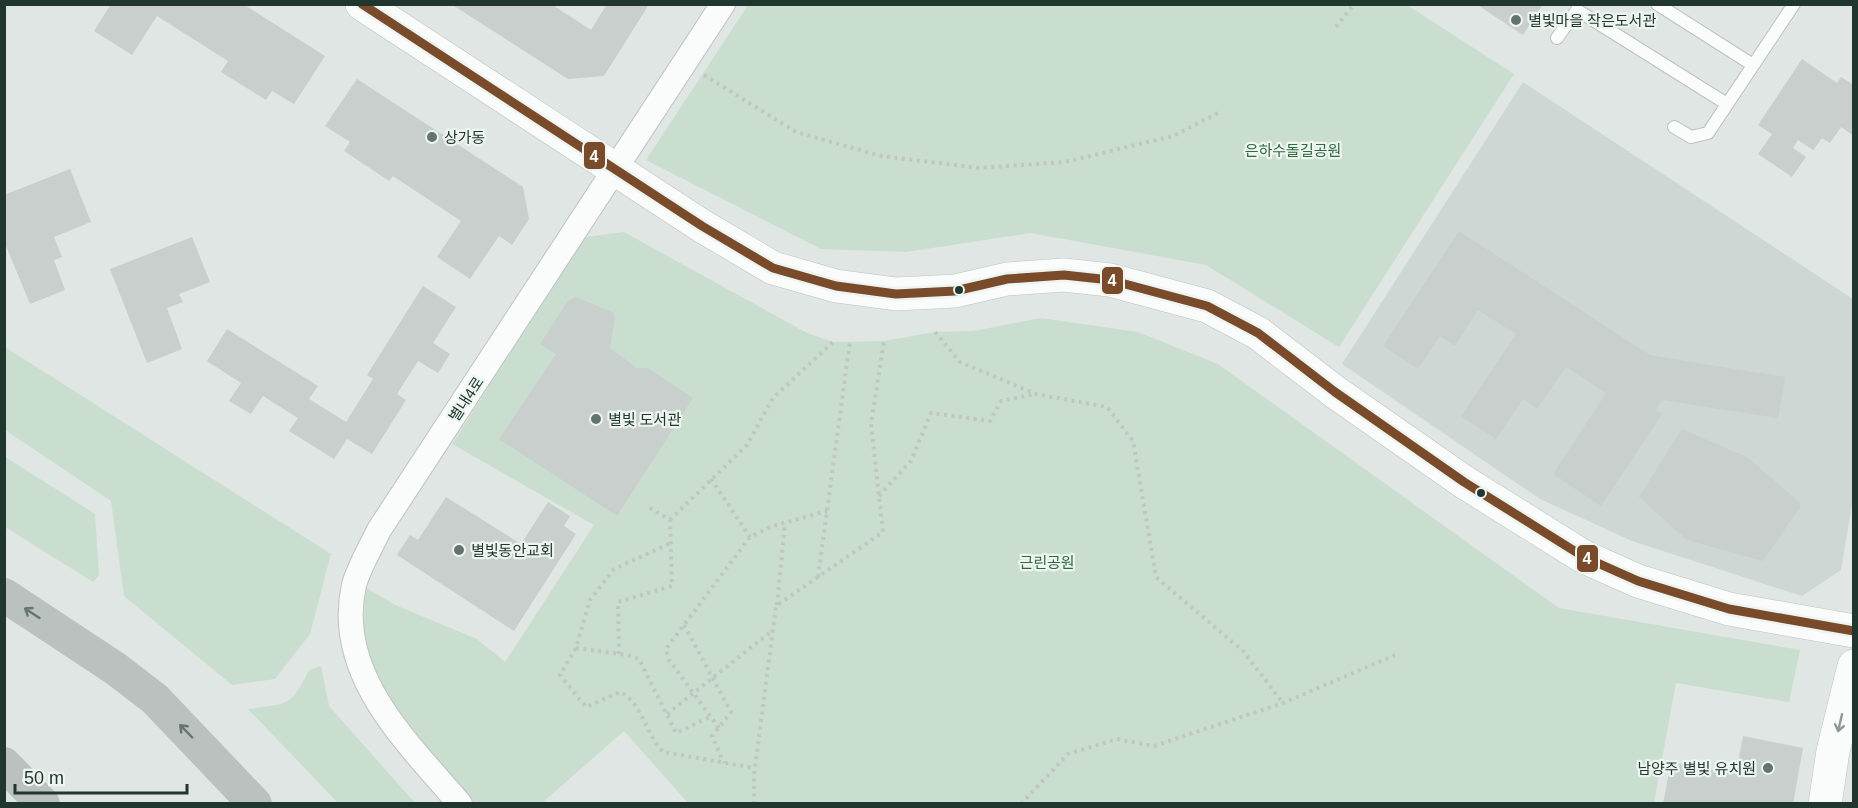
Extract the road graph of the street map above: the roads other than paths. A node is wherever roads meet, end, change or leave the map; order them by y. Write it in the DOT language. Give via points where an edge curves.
graph roads {
  1 [pos="362,4"];
  2 [pos="723,4"];
  3 [pos="1657,4"];
  4 [pos="1794,4"];
  5 [pos="1557,38"];
  6 [pos="1753,65"];
  7 [pos="1727,104"];
  8 [pos="1674,127"];
  9 [pos="617,168"];
  10 [pos="4,595"];
  11 [pos="1854,631"];
  12 [pos="1854,666"];
  13 [pos="4,764"];
  14 [pos="43,804"];
  15 [pos="255,804"];
  16 [pos="460,804"];
  17 [pos="1825,804"];
  1 -- 9 [label="street"];
  2 -- 9 [label="street, 별내4로"];
  3 -- 6 [label="lane"];
  4 -- 6 [label="lane"];
  5 -- 7 [label="lane" via="1577,10"];
  6 -- 7 [label="lane"];
  7 -- 8 [label="lane" via="1708,133 1691,137"];
  9 -- 11 [label="street" via="773,268 836,286 896,294 955,291 1007,279 1064,275 1156,290 1207,306 1258,333 1464,482 1584,557 1638,581 1728,609"];
  9 -- 16 [label="street, 별내4로" via="379,530 355,583 350,622 356,659 375,699"];
  15 -- 10 [label="highway, one-way" via="155,699"];
  12 -- 17 [label="street, one-way" via="1833,751"];
  13 -- 14 [label="highway"];
}
